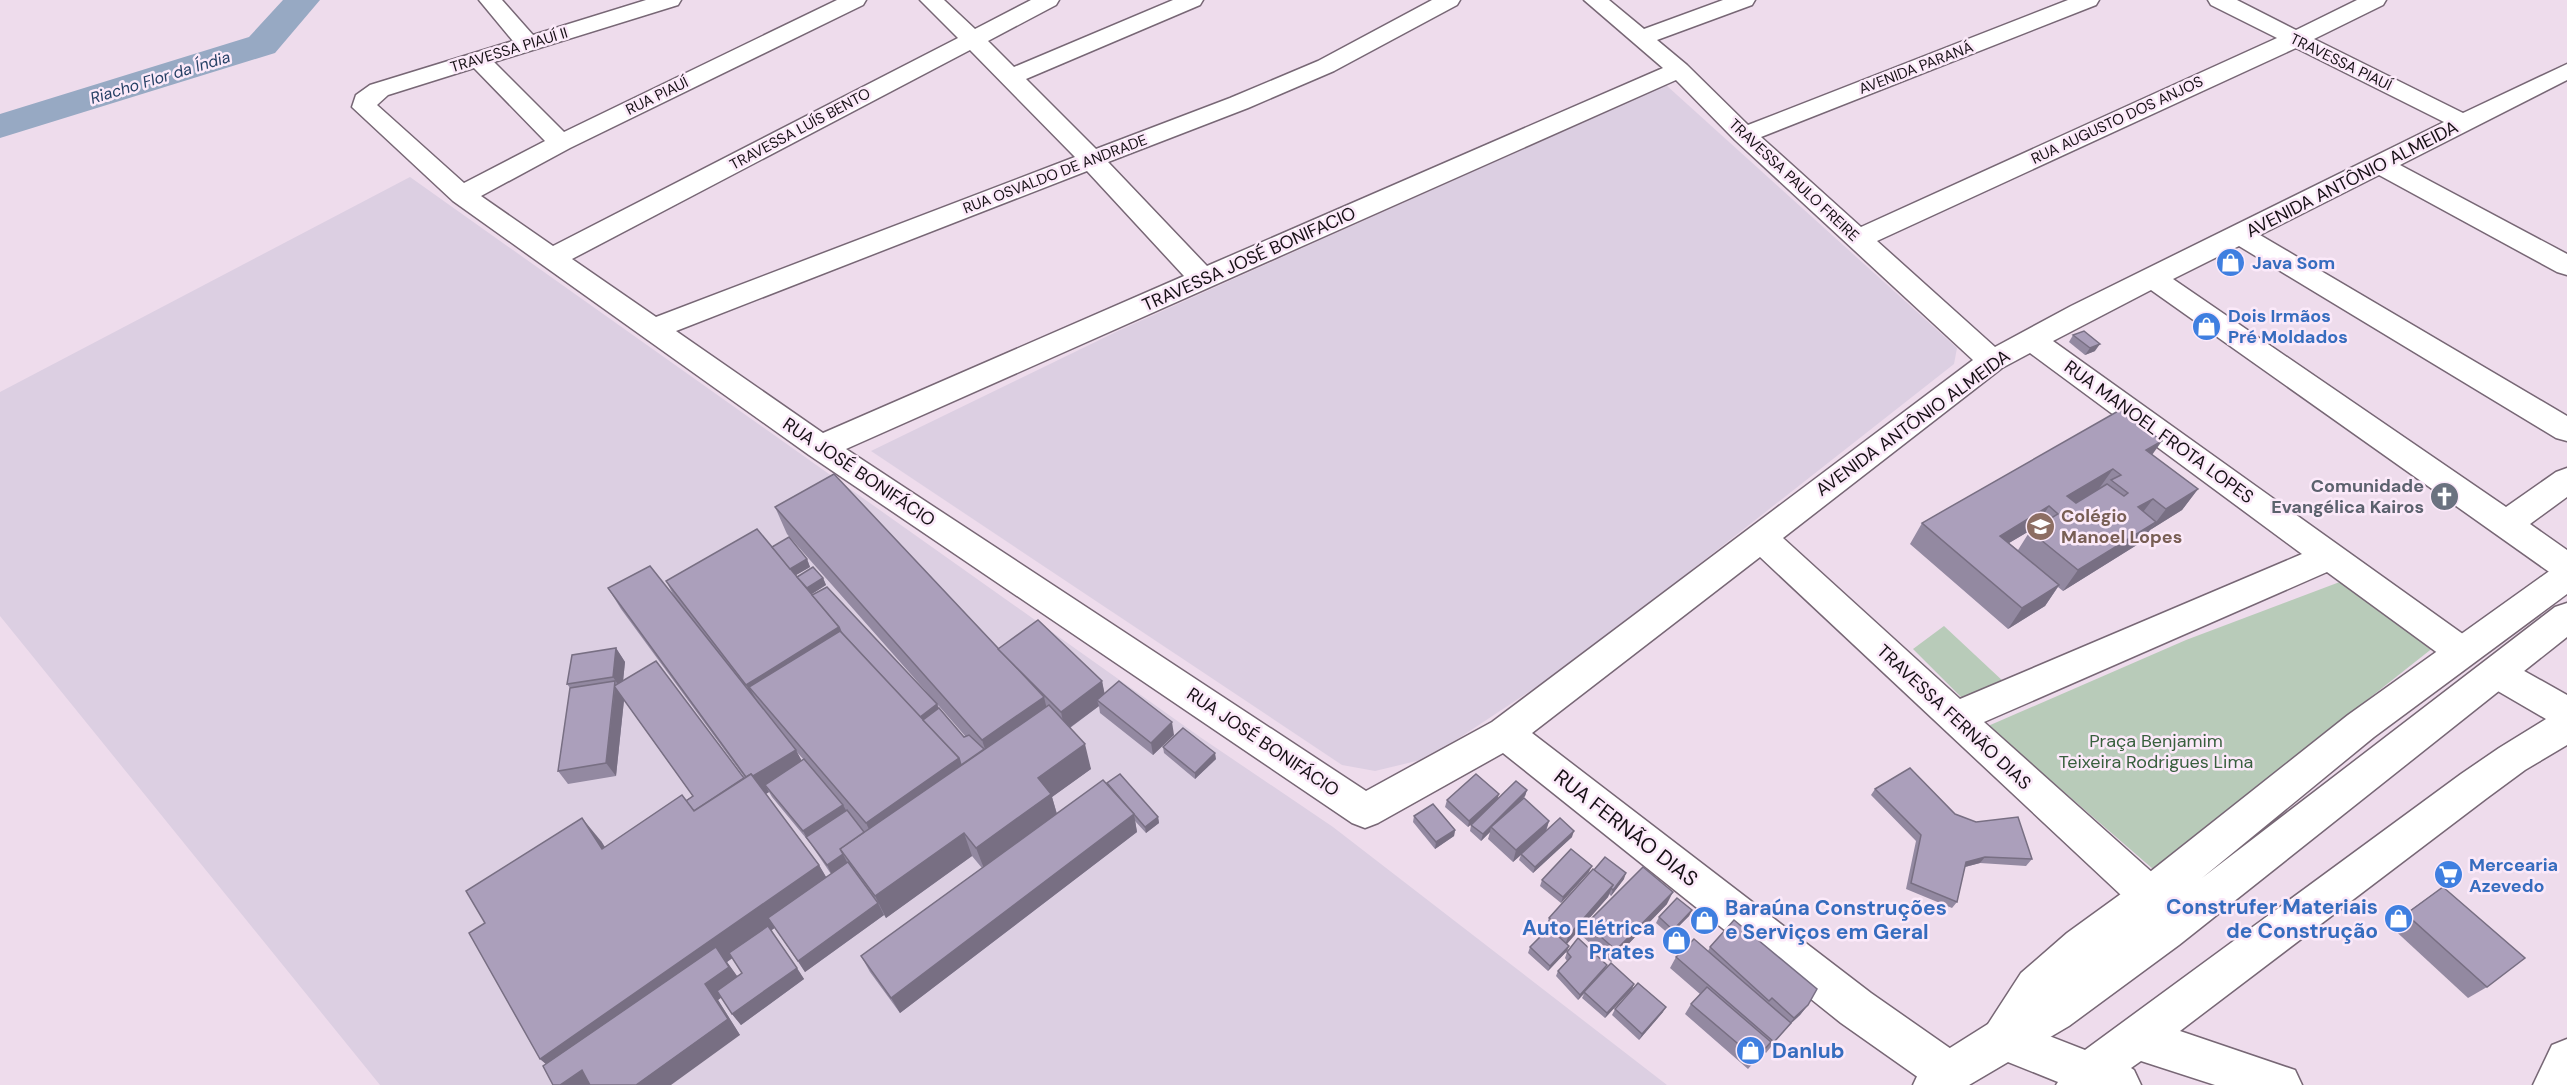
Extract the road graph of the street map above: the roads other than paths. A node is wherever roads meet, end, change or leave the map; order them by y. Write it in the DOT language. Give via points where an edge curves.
graph roads {
  1 [pos="490,0"];
  2 [pos="670,0"];
  3 [pos="855,0"];
  4 [pos="931,0"];
  5 [pos="1048,0"];
  6 [pos="1192,0"];
  7 [pos="1449,0"];
  8 [pos="1595,0"];
  9 [pos="1744,0"];
  10 [pos="2088,0"];
  11 [pos="2219,0"];
  12 [pos="2375,0"];
  13 [pos="1641,38"];
  14 [pos="973,39"];
  15 [pos="2295,39"];
  16 [pos="528,44"];
  17 [pos="478,59"];
  18 [pos="1679,70"];
  19 [pos="2567,71"];
  20 [pos="1010,77"];
  21 [pos="368,113"];
  22 [pos="2464,123"];
  23 [pos="1744,135"];
  24 [pos="561,142"];
  25 [pos="1091,160"];
  26 [pos="2380,165"];
  27 [pos="462,195"];
  28 [pos="2241,235"];
  29 [pos="1858,239"];
  30 [pos="552,258"];
  31 [pos="2567,266"];
  32 [pos="2153,278"];
  33 [pos="1204,280"];
  34 [pos="653,329"];
  35 [pos="2031,339"];
  36 [pos="1992,361"];
  37 [pos="2567,430"];
  38 [pos="820,447"];
  39 [pos="2567,480"];
  40 [pos="2506,524"];
  41 [pos="1760,537"];
  42 [pos="2330,556"];
  43 [pos="2567,567"];
  44 [pos="2567,576"];
  45 [pos="2567,617"];
  46 [pos="2479,663"];
  47 [pos="2567,713"];
  48 [pos="1955,718"];
  49 [pos="2567,726"];
  50 [pos="1505,733"];
  51 [pos="1365,811"];
  52 [pos="2150,896"];
  53 [pos="2137,1038"];
  54 [pos="2003,1039"];
  55 [pos="2567,1060"];
  56 [pos="1942,1079"];
  57 [pos="2095,1081"];
  58 [pos="2280,1085"];
  59 [pos="2555,1085"];
  1 -- 16 [label="street"];
  2 -- 16 [label="street, TRAVESSA PIAUÍ II"];
  3 -- 24 [label="street, RUA PIAUÍ"];
  4 -- 14 [label="street"];
  5 -- 14 [label="street, TRAVESSA LUÍS BENTO"];
  6 -- 20 [label="street"];
  7 -- 25 [label="street, RUA OSVALDO DE ANDRADE" via="1326,66"];
  8 -- 13 [label="street, TRAVESSA PAULO FREIRE"];
  9 -- 13 [label="street"];
  10 -- 23 [label="street, AVENIDA PARANÁ"];
  11 -- 15 [label="street, TRAVESSA PIAUÍ"];
  12 -- 15 [label="street, RUA AUGUSTO DOS ANJOS"];
  13 -- 18 [label="street, TRAVESSA PAULO FREIRE"];
  14 -- 20 [label="street"];
  14 -- 30 [label="street, TRAVESSA LUÍS BENTO"];
  15 -- 22 [label="street, TRAVESSA PIAUÍ"];
  15 -- 29 [label="street, RUA AUGUSTO DOS ANJOS"];
  16 -- 17 [label="street, TRAVESSA PIAUÍ II"];
  17 -- 21 [label="street, TRAVESSA PIAUÍ II" via="379,90 365,100"];
  17 -- 24 [label="street"];
  18 -- 23 [label="street, TRAVESSA PAULO FREIRE"];
  18 -- 33 [label="street, TRAVESSA JOSÉ BONIFACIO"];
  19 -- 22 [label="street, AVENIDA ANTÔNIO ALMEIDA"];
  20 -- 25 [label="street"];
  21 -- 27 [label="street, RUA JOSÉ BONIFÁCIO"];
  22 -- 26 [label="street, AVENIDA ANTÔNIO ALMEIDA"];
  23 -- 29 [label="street, TRAVESSA PAULO FREIRE"];
  24 -- 27 [label="street, RUA PIAUÍ"];
  25 -- 33 [label="street"];
  25 -- 34 [label="street, RUA OSVALDO DE ANDRADE"];
  26 -- 28 [label="street, AVENIDA ANTÔNIO ALMEIDA"];
  26 -- 31 [label="street"];
  27 -- 30 [label="street, RUA JOSÉ BONIFÁCIO"];
  28 -- 32 [label="street, AVENIDA ANTÔNIO ALMEIDA"];
  28 -- 37 [label="street"];
  29 -- 36 [label="street, TRAVESSA PAULO FREIRE"];
  30 -- 34 [label="street, RUA JOSÉ BONIFÁCIO"];
  32 -- 35 [label="street, AVENIDA ANTÔNIO ALMEIDA"];
  32 -- 40 [label="street"];
  33 -- 38 [label="street, TRAVESSA JOSÉ BONIFACIO"];
  34 -- 38 [label="street, RUA JOSÉ BONIFÁCIO"];
  35 -- 36 [label="street, AVENIDA ANTÔNIO ALMEIDA"];
  35 -- 42 [label="street, RUA MANOEL FROTA LOPES"];
  36 -- 41 [label="street, AVENIDA ANTÔNIO ALMEIDA"];
  38 -- 51 [label="street, RUA JOSÉ BONIFÁCIO"];
  39 -- 40 [label="street"];
  40 -- 43 [label="street"];
  41 -- 48 [label="street, TRAVESSA FERNÃO DIAS"];
  41 -- 50 [label="street, AVENIDA ANTÔNIO ALMEIDA"];
  42 -- 46 [label="street, RUA MANOEL FROTA LOPES"];
  42 -- 48 [label="street"];
  44 -- 46 [label="street"];
  45 -- 46 [label="street"];
  46 -- 47 [label="street, RUA MANOEL FROTA LOPES"];
  46 -- 52 [label="street" via="2361,726"];
  46 -- 54 [label="street" via="2165,931 2054,1011"];
  48 -- 52 [label="street, TRAVESSA FERNÃO DIAS"];
  49 -- 53 [label="street" via="2474,786"];
  50 -- 51 [label="street, AVENIDA ANTÔNIO ALMEIDA"];
  50 -- 56 [label="street, RUA FERNÃO DIAS"];
  52 -- 54 [label="street" via="2081,947 2036,987"];
  53 -- 57 [label="street"];
  53 -- 58 [label="street"];
  54 -- 56 [label="street"];
  54 -- 57 [label="street"];
  55 -- 59 [label="street"];
}
